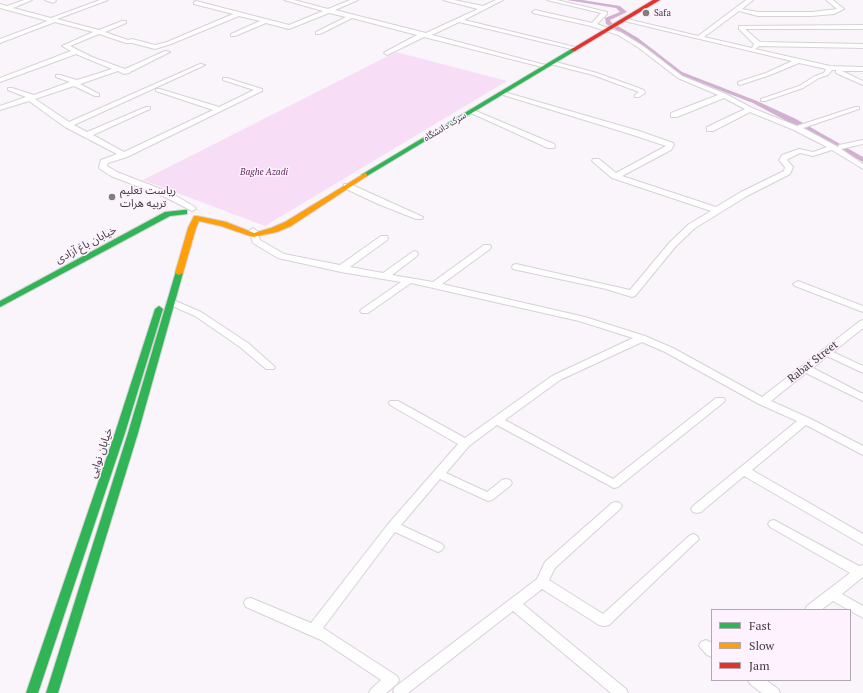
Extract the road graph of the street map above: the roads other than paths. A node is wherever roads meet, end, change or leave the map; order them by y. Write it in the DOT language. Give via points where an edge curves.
graph roads {
  1 [pos="29,0"];
  2 [pos="105,0"];
  3 [pos="286,0"];
  4 [pos="355,0"];
  5 [pos="446,0"];
  6 [pos="500,0"];
  7 [pos="550,0"];
  8 [pos="658,0"];
  9 [pos="750,0"];
  10 [pos="828,0"];
  11 [pos="196,3"];
  12 [pos="0,6"];
  13 [pos="7,8"];
  14 [pos="483,8"];
  15 [pos="737,9"];
  16 [pos="330,11"];
  17 [pos="535,12"];
  18 [pos="238,14"];
  19 [pos="352,16"];
  20 [pos="51,20"];
  21 [pos="458,20"];
  22 [pos="124,22"];
  23 [pos="264,22"];
  24 [pos="593,25"];
  25 [pos="615,26"];
  26 [pos="863,27"];
  27 [pos="99,32"];
  28 [pos="318,33"];
  29 [pos="233,35"];
  30 [pos="426,35"];
  31 [pos="699,38"];
  32 [pos="0,41"];
  33 [pos="758,44"];
  34 [pos="863,46"];
  35 [pos="576,48"];
  36 [pos="748,49"];
  37 [pos="75,52"];
  38 [pos="167,52"];
  39 [pos="387,54"];
  40 [pos="798,61"];
  41 [pos="549,64"];
  42 [pos="202,65"];
  43 [pos="830,68"];
  44 [pos="840,68"];
  45 [pos="863,69"];
  46 [pos="123,71"];
  47 [pos="58,76"];
  48 [pos="225,78"];
  49 [pos="0,80"];
  50 [pos="74,83"];
  51 [pos="740,83"];
  52 [pos="863,83"];
  53 [pos="10,89"];
  54 [pos="158,90"];
  55 [pos="787,91"];
  56 [pos="502,93"];
  57 [pos="97,95"];
  58 [pos="724,95"];
  59 [pos="637,96"];
  60 [pos="801,97"];
  61 [pos="31,98"];
  62 [pos="764,100"];
  63 [pos="0,108"];
  64 [pos="148,108"];
  65 [pos="857,108"];
  66 [pos="218,109"];
  67 [pos="750,109"];
  68 [pos="471,111"];
  69 [pos="674,115"];
  70 [pos="68,125"];
  71 [pos="800,127"];
  72 [pos="710,129"];
  73 [pos="87,135"];
  74 [pos="863,142"];
  75 [pos="551,146"];
  76 [pos="833,147"];
  77 [pos="842,147"];
  78 [pos="124,155"];
  79 [pos="863,158"];
  80 [pos="596,161"];
  81 [pos="863,167"];
  82 [pos="615,176"];
  83 [pos="347,186"];
  84 [pos="716,210"];
  85 [pos="187,213"];
  86 [pos="200,217"];
  87 [pos="419,217"];
  88 [pos="223,224"];
  89 [pos="191,233"];
  90 [pos="253,233"];
  91 [pos="384,238"];
  92 [pos="487,247"];
  93 [pos="414,254"];
  94 [pos="516,267"];
  95 [pos="341,269"];
  96 [pos="386,275"];
  97 [pos="410,280"];
  98 [pos="798,284"];
  99 [pos="435,285"];
  100 [pos="171,302"];
  101 [pos="0,304"];
  102 [pos="863,309"];
  103 [pos="365,311"];
  104 [pos="863,323"];
  105 [pos="642,338"];
  106 [pos="826,352"];
  107 [pos="270,367"];
  108 [pos="805,368"];
  109 [pos="863,370"];
  110 [pos="863,398"];
  111 [pos="720,400"];
  112 [pos="763,402"];
  113 [pos="394,403"];
  114 [pos="806,420"];
  115 [pos="498,421"];
  116 [pos="465,444"];
  117 [pos="863,451"];
  118 [pos="744,471"];
  119 [pos="439,474"];
  120 [pos="506,483"];
  121 [pos="616,506"];
  122 [pos="697,509"];
  123 [pos="774,524"];
  124 [pos="393,526"];
  125 [pos="693,539"];
  126 [pos="863,540"];
  127 [pos="438,547"];
  128 [pos="861,571"];
  129 [pos="542,582"];
  130 [pos="832,594"];
  131 [pos="251,603"];
  132 [pos="514,604"];
  133 [pos="813,609"];
  134 [pos="863,613"];
  135 [pos="314,630"];
  136 [pos="398,688"];
  137 [pos="32,693"];
  138 [pos="52,693"];
  139 [pos="376,693"];
  140 [pos="621,693"];
  1 -- 13 [label="street"];
  2 -- 20 [label="street"];
  3 -- 16 [label="street"];
  4 -- 16 [label="street"];
  5 -- 14 [label="street"];
  6 -- 14 [label="street"];
  7 -- 24 [label="street" via="605,13"];
  8 -- 25 [label="street, سرک دانشگاه"];
  9 -- 15 [label="street"];
  10 -- 15 [label="street" via="841,9 812,14 762,14"];
  11 -- 18 [label="street"];
  12 -- 13 [label="street"];
  13 -- 20 [label="street"];
  14 -- 21 [label="street"];
  15 -- 31 [label="street"];
  16 -- 19 [label="street"];
  16 -- 23 [label="street" via="289,28"];
  17 -- 24 [label="street"];
  18 -- 23 [label="street"];
  18 -- 27 [label="street" via="155,47 128,42"];
  19 -- 28 [label="street"];
  19 -- 30 [label="street"];
  20 -- 27 [label="street"];
  20 -- 32 [label="street"];
  21 -- 30 [label="street"];
  21 -- 35 [label="street"];
  22 -- 27 [label="street"];
  23 -- 29 [label="street"];
  24 -- 25 [label="street"];
  25 -- 31 [label="street"];
  25 -- 35 [label="street, سرک دانشگاه"];
  25 -- 58 [label="street" via="680,78"];
  26 -- 33 [label="street" via="740,28"];
  27 -- 37 [label="street" via="65,46"];
  30 -- 39 [label="street"];
  30 -- 41 [label="street"];
  31 -- 36 [label="street"];
  33 -- 34 [label="street"];
  33 -- 36 [label="street"];
  35 -- 41 [label="street, سرک دانشگاه"];
  36 -- 40 [label="street"];
  37 -- 46 [label="street"];
  37 -- 49 [label="street"];
  38 -- 46 [label="street"];
  40 -- 43 [label="street"];
  40 -- 51 [label="street"];
  41 -- 56 [label="street, سرک دانشگاه"];
  41 -- 59 [label="street" via="595,74 642,91"];
  42 -- 70 [label="street"];
  43 -- 44 [label="street"];
  43 -- 55 [label="street" via="826,74"];
  44 -- 45 [label="street"];
  44 -- 52 [label="street" via="838,72"];
  46 -- 50 [label="street"];
  47 -- 50 [label="street"];
  48 -- 66 [label="street" via="260,90"];
  50 -- 57 [label="street"];
  50 -- 61 [label="street"];
  53 -- 61 [label="street"];
  54 -- 66 [label="street"];
  55 -- 60 [label="street"];
  55 -- 62 [label="street"];
  56 -- 68 [label="street, سرک دانشگاه"];
  56 -- 82 [label="street" via="670,145"];
  58 -- 67 [label="street"];
  58 -- 69 [label="street"];
  61 -- 63 [label="street"];
  61 -- 70 [label="street"];
  64 -- 73 [label="street"];
  65 -- 71 [label="street"];
  66 -- 78 [label="street"];
  67 -- 71 [label="street"];
  67 -- 72 [label="street"];
  68 -- 75 [label="street"];
  68 -- 83 [label="street, سرک دانشگاه"];
  70 -- 73 [label="street"];
  71 -- 76 [label="street"];
  71 -- 77 [label="street"];
  73 -- 78 [label="street"];
  74 -- 77 [label="street"];
  76 -- 81 [label="street"];
  76 -- 84 [label="street" via="813,154 799,152 785,157 783,160 789,167 787,172"];
  77 -- 79 [label="street"];
  78 -- 85 [label="street" via="104,162 102,167 168,195"];
  80 -- 82 [label="street"];
  82 -- 84 [label="street"];
  83 -- 87 [label="street"];
  83 -- 90 [label="street, سرک دانشگاه" via="288,224 274,230"];
  84 -- 94 [label="street" via="692,226 673,244 632,294"];
  85 -- 86 [label="street, خیابان باغ آزادی"];
  85 -- 101 [label="street, خیابان باغ آزادی" via="168,214"];
  85 -- 137 [label="street, خیابان نوایی" via="120,433"];
  86 -- 88 [label="street"];
  86 -- 89 [label="street"];
  86 -- 90 [label="street"];
  88 -- 89 [label="street" via="199,227"];
  88 -- 90 [label="street"];
  89 -- 100 [label="street"];
  90 -- 95 [label="street" via="256,241 281,256"];
  91 -- 95 [label="street"];
  92 -- 99 [label="street"];
  93 -- 96 [label="street"];
  95 -- 96 [label="street"];
  96 -- 97 [label="street"];
  97 -- 99 [label="street"];
  97 -- 103 [label="street"];
  98 -- 102 [label="street"];
  99 -- 105 [label="street" via="582,319"];
  100 -- 107 [label="street" via="204,318 244,345"];
  100 -- 138 [label="street"];
  104 -- 106 [label="street, Rabat Street"];
  105 -- 112 [label="street" via="669,350"];
  105 -- 115 [label="street" via="556,378"];
  106 -- 108 [label="street, Rabat Street"];
  106 -- 109 [label="street"];
  108 -- 110 [label="street"];
  108 -- 112 [label="street, Rabat Street"];
  111 -- 115 [label="street" via="614,484"];
  112 -- 114 [label="street"];
  113 -- 116 [label="street"];
  114 -- 117 [label="street"];
  114 -- 118 [label="street"];
  115 -- 116 [label="street"];
  116 -- 119 [label="street"];
  118 -- 122 [label="street"];
  118 -- 126 [label="street"];
  119 -- 120 [label="street" via="488,497"];
  119 -- 124 [label="street"];
  121 -- 129 [label="street" via="550,565"];
  123 -- 128 [label="street"];
  124 -- 127 [label="street"];
  124 -- 135 [label="street"];
  125 -- 129 [label="street" via="604,621"];
  128 -- 130 [label="street"];
  129 -- 132 [label="street"];
  130 -- 133 [label="street"];
  130 -- 134 [label="street"];
  131 -- 135 [label="street"];
  132 -- 136 [label="street"];
  132 -- 140 [label="street"];
  135 -- 136 [label="street"];
  136 -- 139 [label="street"];
}
